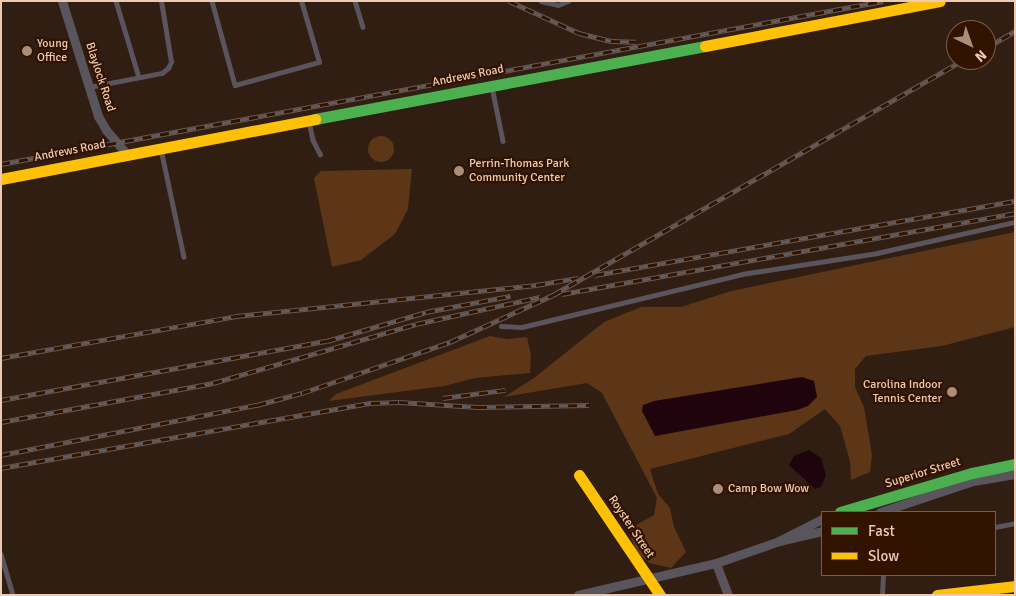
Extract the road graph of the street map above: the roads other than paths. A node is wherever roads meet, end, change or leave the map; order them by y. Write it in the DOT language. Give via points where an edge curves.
graph roads {
  1 [pos="62,1"];
  2 [pos="116,1"];
  3 [pos="161,1"];
  4 [pos="212,1"];
  5 [pos="301,1"];
  6 [pos="355,1"];
  7 [pos="540,1"];
  8 [pos="568,1"];
  9 [pos="940,1"];
  10 [pos="363,27"];
  11 [pos="139,77"];
  12 [pos="491,86"];
  13 [pos="89,87"];
  14 [pos="309,120"];
  15 [pos="503,141"];
  16 [pos="161,147"];
  17 [pos="127,154"];
  18 [pos="320,154"];
  19 [pos="1,179"];
  20 [pos="1015,222"];
  21 [pos="184,257"];
  22 [pos="501,326"];
  23 [pos="1015,464"];
  24 [pos="1015,474"];
  25 [pos="579,475"];
  26 [pos="973,477"];
  27 [pos="844,511"];
  28 [pos="883,511"];
  29 [pos="821,520"];
  30 [pos="1015,523"];
  31 [pos="996,527"];
  32 [pos="821,531"];
  33 [pos="780,541"];
  34 [pos="1,554"];
  35 [pos="716,563"];
  36 [pos="883,576"];
  37 [pos="649,580"];
  38 [pos="1015,586"];
  39 [pos="13,595"];
  40 [pos="578,595"];
  41 [pos="660,595"];
  42 [pos="728,595"];
  43 [pos="882,595"];
  44 [pos="940,595"];
  1 -- 13 [label="street, Blaylock Road"];
  2 -- 11 [label="lane"];
  3 -- 11 [label="lane" via="171,62 162,73"];
  4 -- 5 [label="lane" via="234,85 319,62"];
  6 -- 10 [label="lane"];
  7 -- 8 [label="lane" via="558,4"];
  9 -- 12 [label="street, Andrews Road"];
  11 -- 13 [label="lane"];
  12 -- 14 [label="street, Andrews Road"];
  12 -- 15 [label="lane"];
  13 -- 17 [label="street, Blaylock Road" via="106,130"];
  14 -- 16 [label="street, Andrews Road"];
  14 -- 18 [label="lane"];
  16 -- 17 [label="street, Andrews Road"];
  16 -- 21 [label="lane"];
  17 -- 19 [label="street, Andrews Road"];
  20 -- 22 [label="lane" via="877,253 742,274 522,327"];
  23 -- 26 [label="street, Superior Street"];
  24 -- 26 [label="street, Superior Street"];
  25 -- 37 [label="street, Royster Street"];
  26 -- 27 [label="street, Superior Street"];
  26 -- 28 [label="street, Superior Street"];
  29 -- 33 [label="street"];
  30 -- 31 [label="lane"];
  32 -- 33 [label="street"];
  33 -- 35 [label="street"];
  34 -- 39 [label="lane"];
  35 -- 37 [label="street"];
  35 -- 42 [label="street"];
  36 -- 43 [label="lane"];
  37 -- 40 [label="street"];
  37 -- 41 [label="street, Royster Street"];
  38 -- 44 [label="street"];
}
